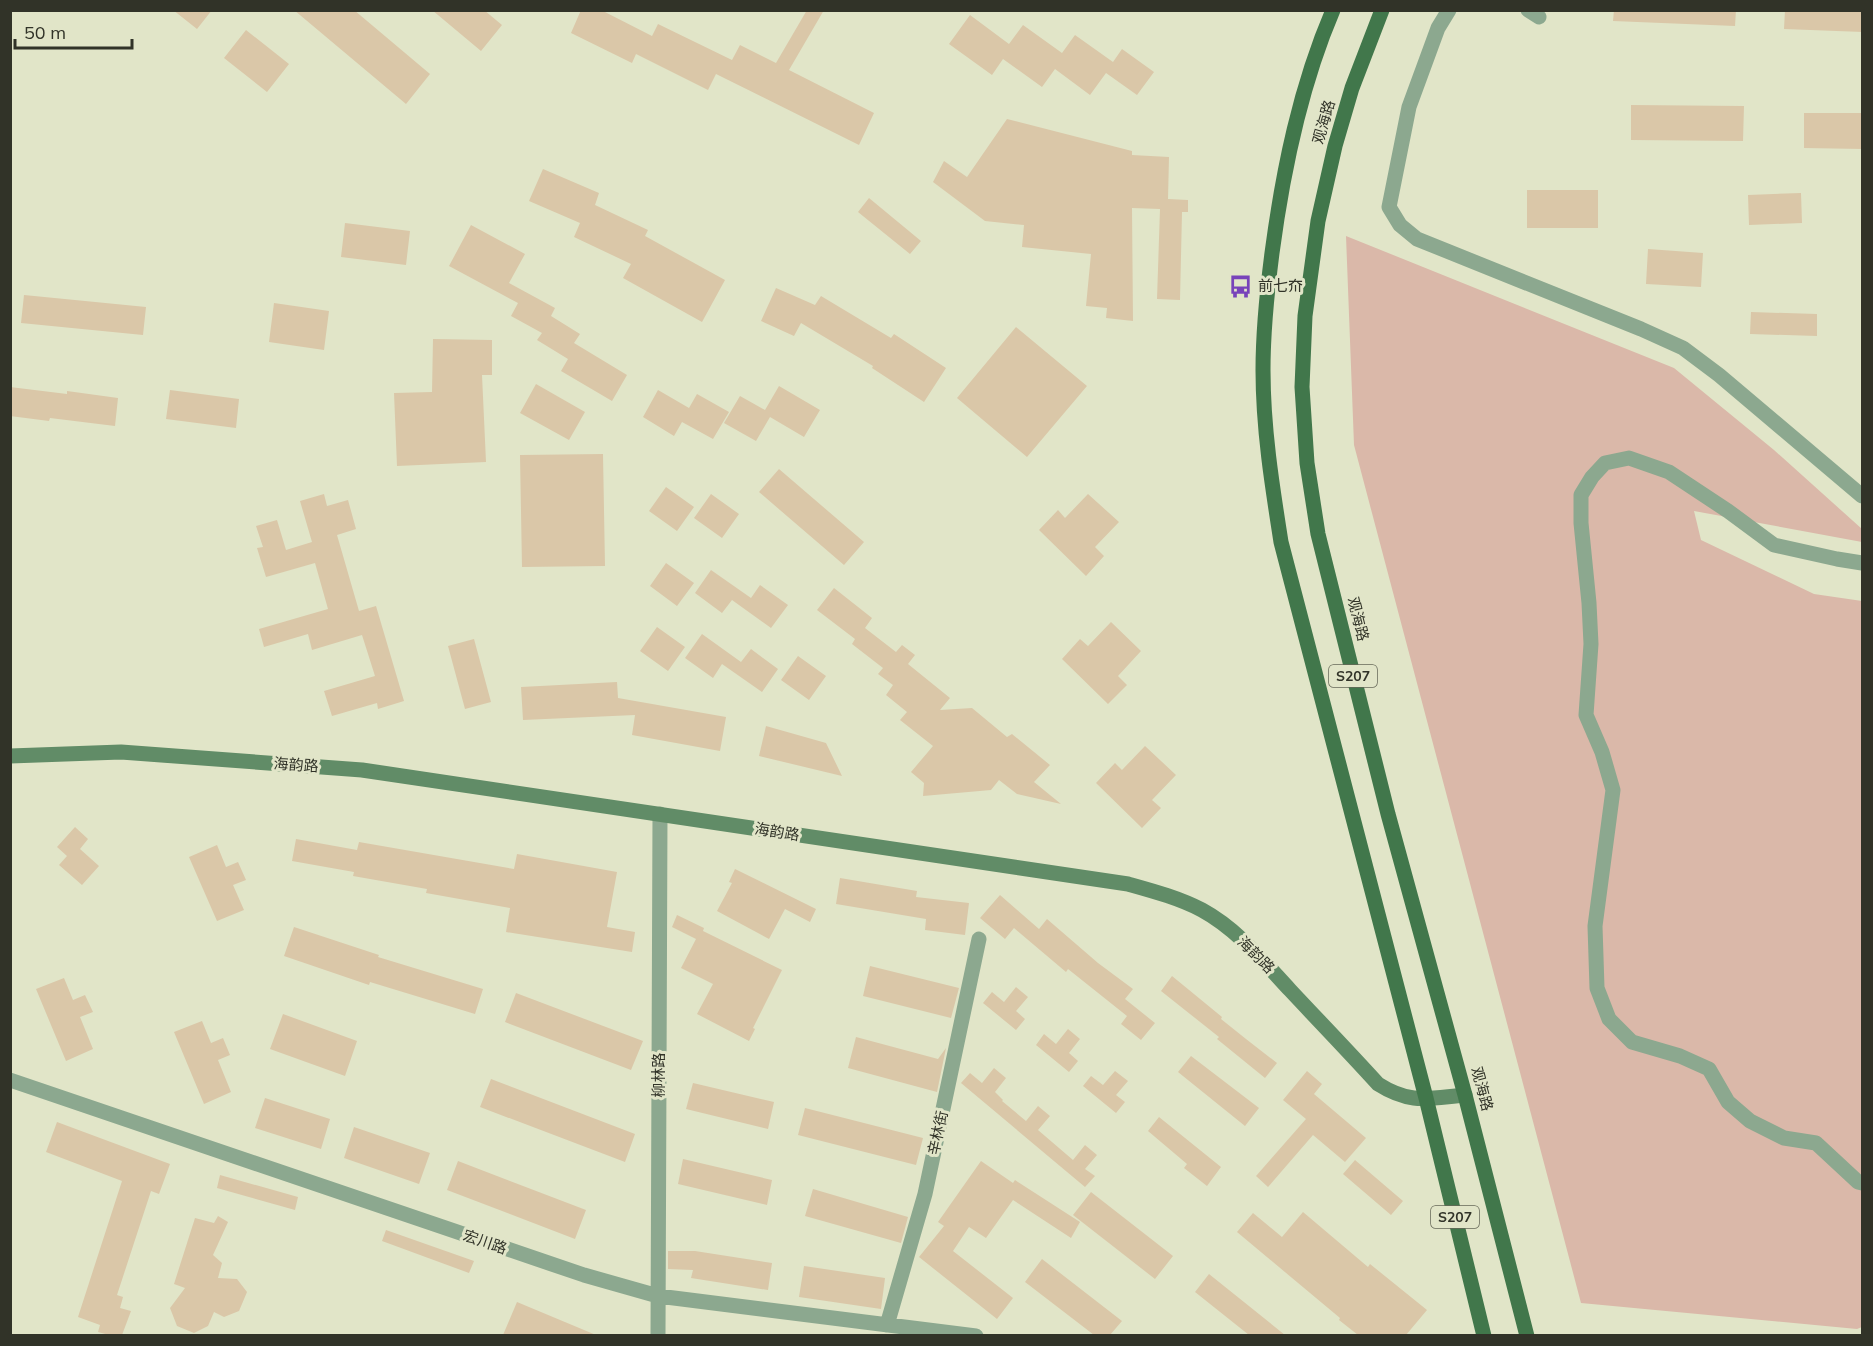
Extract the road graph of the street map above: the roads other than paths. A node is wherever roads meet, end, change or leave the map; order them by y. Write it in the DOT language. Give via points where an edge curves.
graph roads {
  1 [pos="1333,10"];
  2 [pos="1382,10"];
  3 [pos="1449,10"];
  4 [pos="1863,496"];
  5 [pos="1863,563"];
  6 [pos="10,756"];
  7 [pos="660,814"];
  8 [pos="979,939"];
  9 [pos="10,1080"];
  10 [pos="1465,1095"];
  11 [pos="1426,1098"];
  12 [pos="1863,1183"];
  13 [pos="658,1296"];
  14 [pos="887,1325"];
  15 [pos="658,1335"];
  16 [pos="976,1335"];
  17 [pos="1484,1335"];
  18 [pos="1527,1335"];
  1 -- 11 [label="main road, 观海路 / S207" via="1304,93 1277,214 1263,321 1268,454 1281,542"];
  2 -- 10 [label="main road, 观海路 / S207" via="1352,88 1318,221 1304,328 1306,452 1318,534 1388,814"];
  3 -- 4 [label="street" via="1438,28 1409,108 1389,207 1400,225 1418,239 1683,348"];
  5 -- 12 [label="street" via="1774,545 1669,472 1629,458 1605,463 1581,495 1591,644 1586,715 1613,790 1596,926 1597,988 1609,1019 1632,1042 1709,1069 1728,1102 1750,1121 1784,1138 1816,1143"];
  6 -- 7 [label="street, 海韵路" via="121,752 362,770"];
  7 -- 11 [label="street, 海韵路" via="1156,891 1225,925 1378,1084 1403,1097"];
  7 -- 13 [label="street, 柳林路"];
  8 -- 14 [label="street, 辛林街" via="925,1194"];
  9 -- 13 [label="street, 宏川路" via="584,1275"];
  10 -- 11 [label="street, 海韵路"];
  10 -- 18 [label="main road, 观海路 / S207"];
  11 -- 17 [label="main road, 观海路 / S207"];
  13 -- 14 [label="street, 宏川路"];
  13 -- 15 [label="street, 柳林路"];
  14 -- 16 [label="street, 宏川路"];
}
